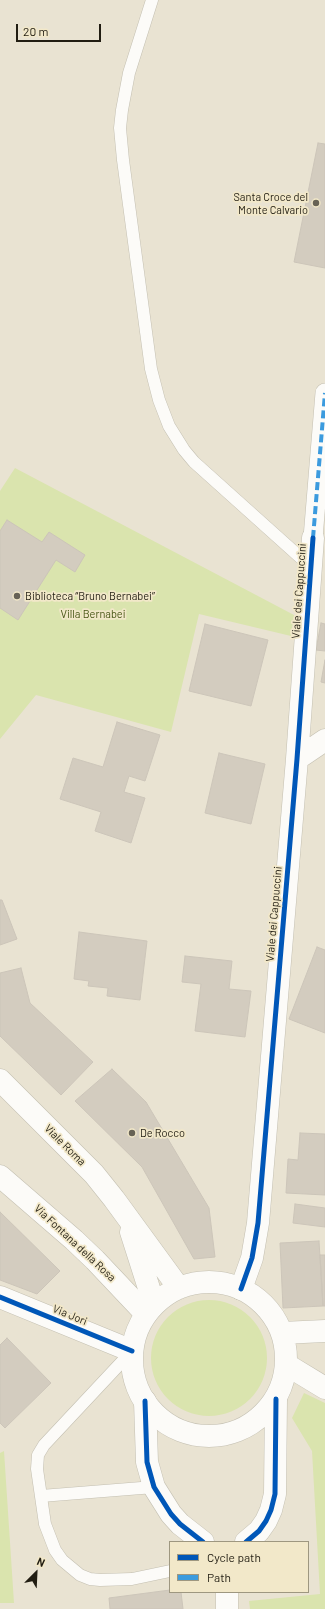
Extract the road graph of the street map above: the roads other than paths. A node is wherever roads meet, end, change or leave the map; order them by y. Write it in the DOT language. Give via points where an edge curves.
graph roads {
  1 [pos="152,0"];
  2 [pos="325,393"];
  3 [pos="313,538"];
  4 [pos="311,567"];
  5 [pos="325,740"];
  6 [pos="297,759"];
  7 [pos="0,1080"];
  8 [pos="0,1176"];
  9 [pos="125,1214"];
  10 [pos="179,1288"];
  11 [pos="241,1289"];
  12 [pos="0,1297"];
  13 [pos="150,1309"];
  14 [pos="325,1331"];
  15 [pos="282,1333"];
  16 [pos="132,1351"];
  17 [pos="287,1364"];
  18 [pos="325,1388"];
  19 [pos="276,1399"];
  20 [pos="144,1401"];
  21 [pos="154,1487"];
  22 [pos="41,1496"];
  23 [pos="202,1541"];
  24 [pos="247,1541"];
  25 [pos="169,1571"];
  26 [pos="227,1593"];
  27 [pos="227,1609"];
  1 -- 4 [label="lane" via="129,73 120,128 151,369 159,400 169,426 194,462"];
  2 -- 3 [label="street"];
  3 -- 4 [label="street, Viale dei Cappuccini"];
  4 -- 6 [label="street, Viale dei Cappuccini"];
  5 -- 6 [label="street"];
  6 -- 11 [label="street, Viale dei Cappuccini" via="258,1223 252,1258"];
  7 -- 9 [label="street, Viale Roma" via="84,1163"];
  8 -- 13 [label="street, Via Fontana della Rosa"];
  9 -- 10 [label="street, Viale Roma"];
  9 -- 13 [label="street, Viale Roma"];
  10 -- 11 [label="street" via="194,1283 210,1282"];
  10 -- 13 [label="street"];
  11 -- 15 [label="street" via="266,1307"];
  12 -- 16 [label="street, Via Jori"];
  13 -- 16 [label="street" via="137,1332"];
  14 -- 15 [label="street"];
  15 -- 17 [label="street"];
  16 -- 20 [label="street" via="132,1370"];
  16 -- 22 [label="lane" via="44,1445 38,1455 37,1469"];
  17 -- 18 [label="street"];
  17 -- 19 [label="street"];
  19 -- 20 [label="street" via="265,1413 237,1432 202,1436 170,1426"];
  19 -- 24 [label="street" via="275,1494 266,1521"];
  20 -- 21 [label="street" via="147,1462"];
  21 -- 22 [label="lane"];
  21 -- 23 [label="street" via="180,1524"];
  22 -- 25 [label="lane" via="45,1524 55,1550 62,1560 80,1575 100,1580 126,1579"];
  26 -- 27 [label="street"];
}
